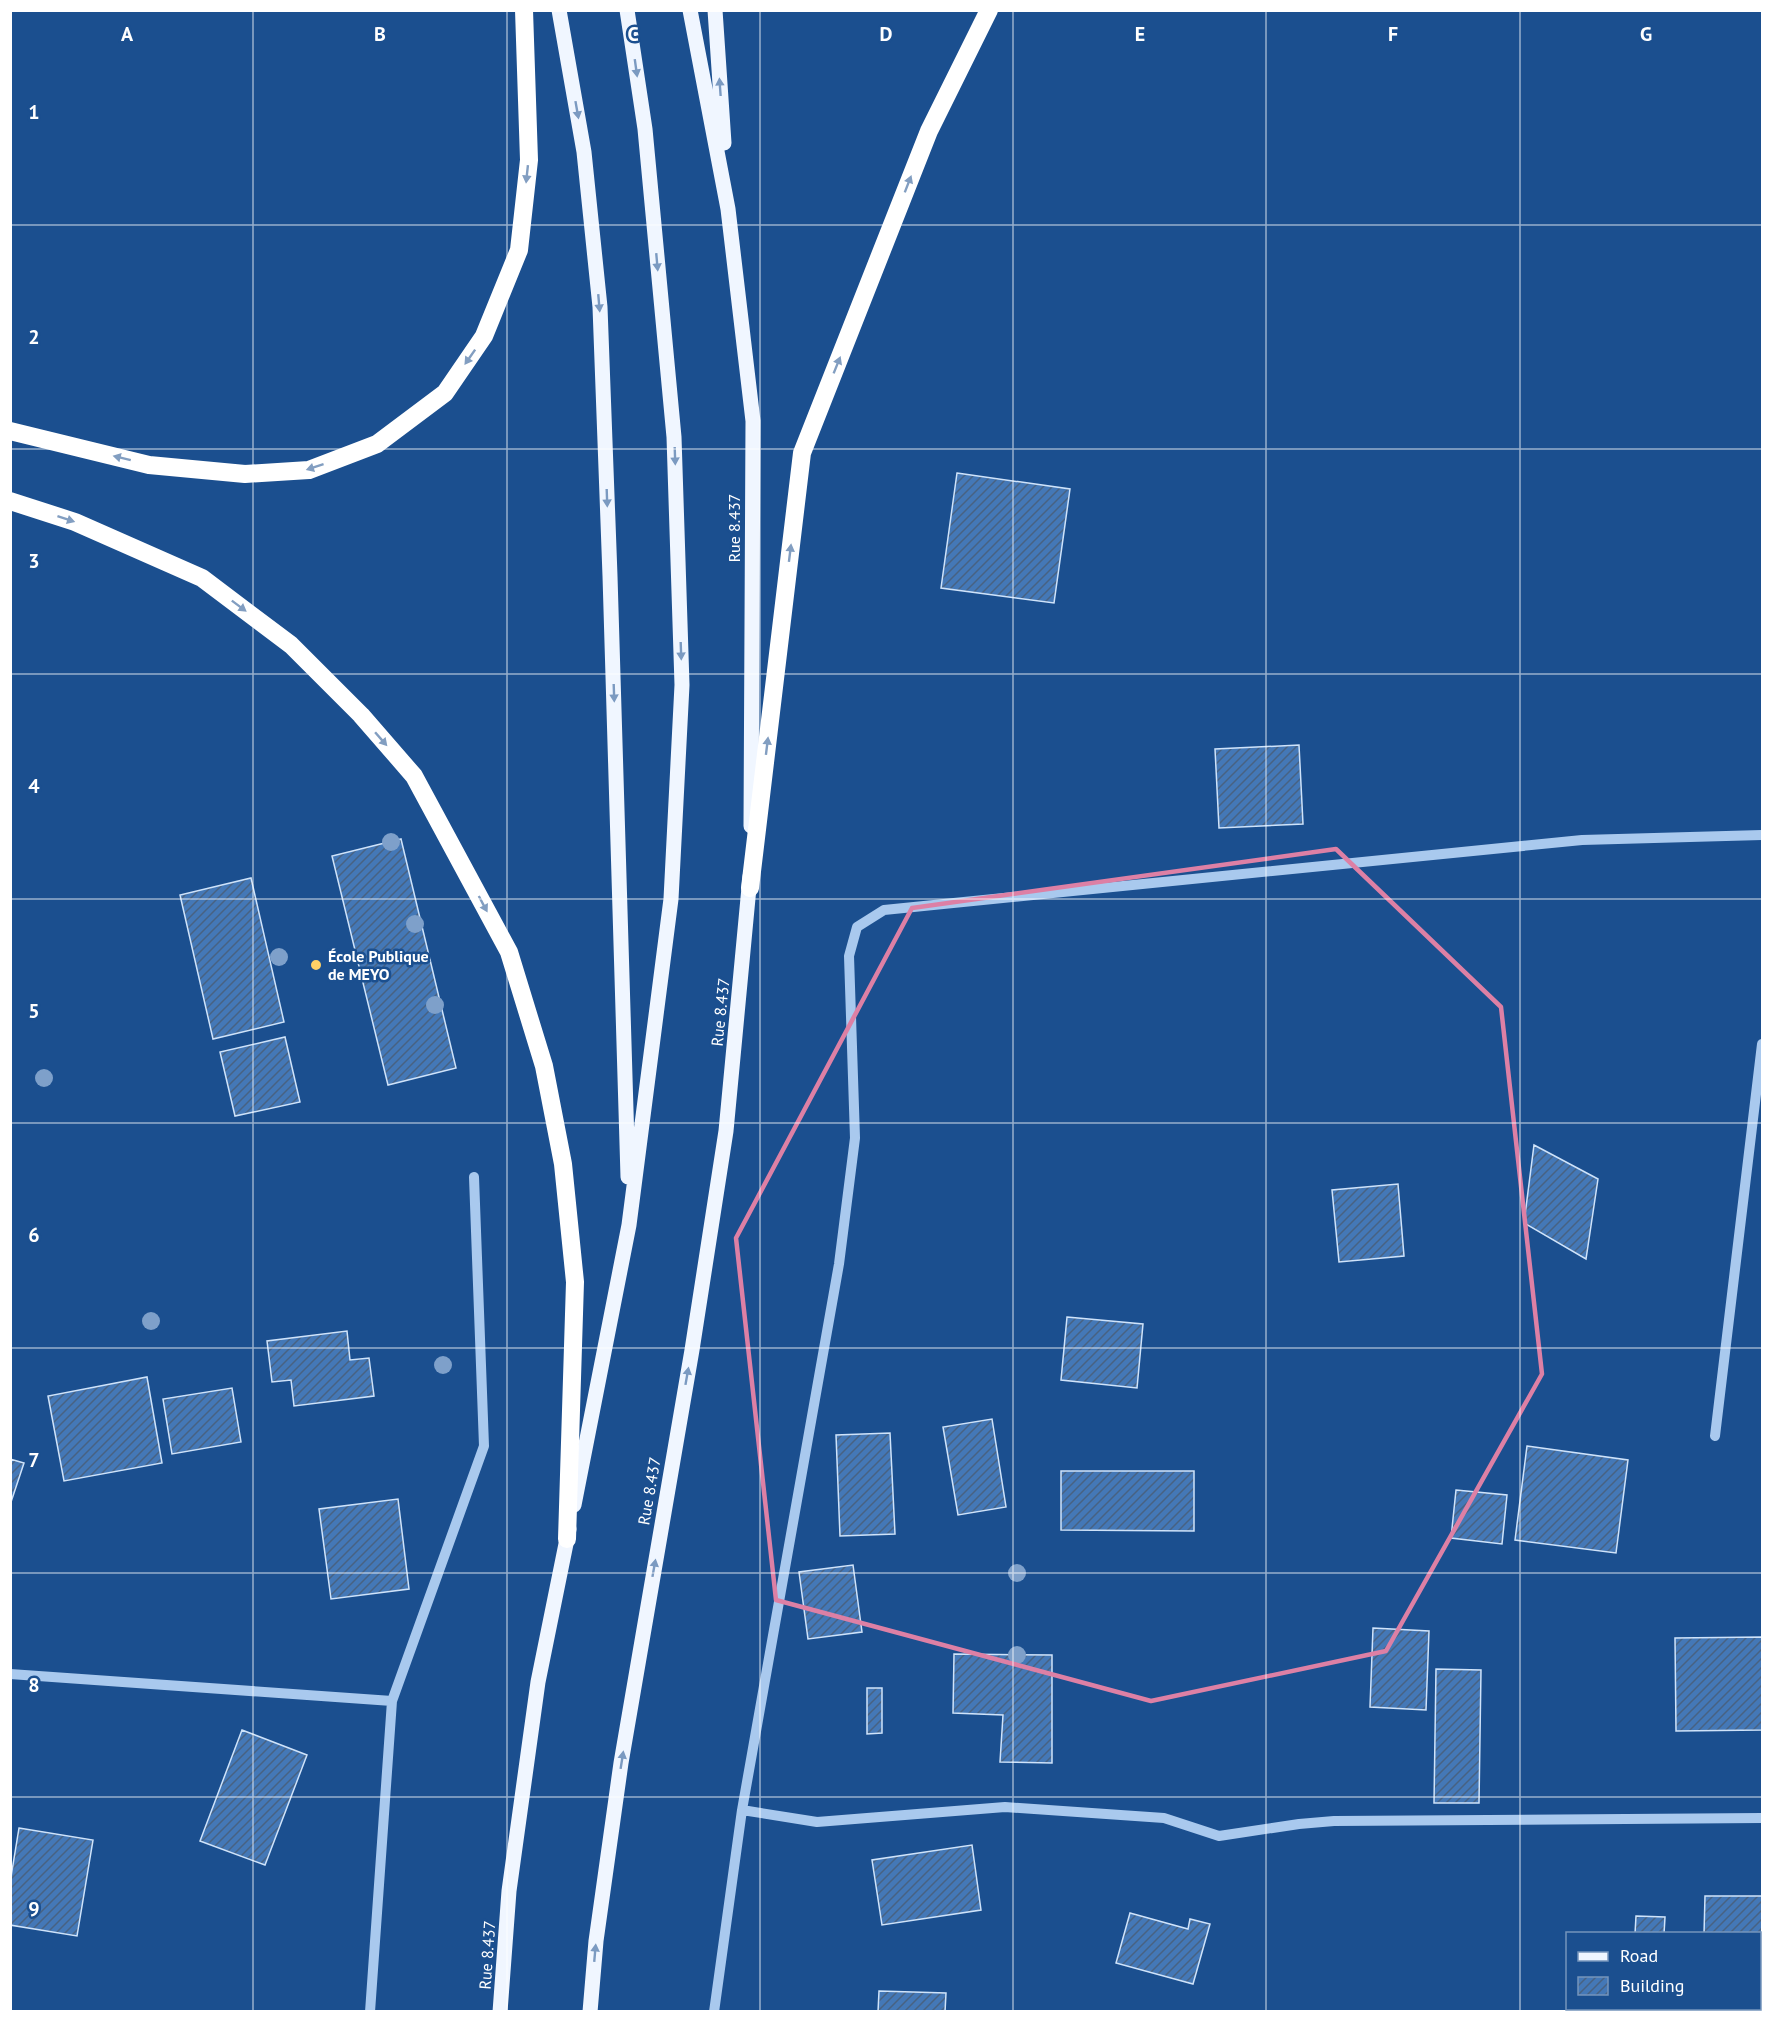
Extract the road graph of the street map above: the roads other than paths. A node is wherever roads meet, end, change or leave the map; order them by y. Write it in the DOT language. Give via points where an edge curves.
graph roads {
  1 [pos="524,10"];
  2 [pos="560,10"];
  3 [pos="627,10"];
  4 [pos="690,10"];
  5 [pos="715,10"];
  6 [pos="989,10"];
  7 [pos="728,208"];
  8 [pos="10,431"];
  9 [pos="10,501"];
  10 [pos="1762,835"];
  11 [pos="750,888"];
  12 [pos="1762,1044"];
  13 [pos="474,1177"];
  14 [pos="629,1225"];
  15 [pos="1715,1436"];
  16 [pos="567,1539"];
  17 [pos="10,1674"];
  18 [pos="392,1701"];
  19 [pos="742,1810"];
  20 [pos="1762,1818"];
  21 [pos="370,2012"];
  22 [pos="500,2012"];
  23 [pos="590,2012"];
  24 [pos="714,2012"];
  1 -- 8 [label="highway, one-way" via="529,160 519,250 484,336 445,393 377,444 309,470 245,474 149,465"];
  2 -- 14 [label="main road, one-way" via="584,152 600,307"];
  3 -- 14 [label="main road, Rue 8.437, one-way" via="645,129 674,437 682,685 671,899"];
  4 -- 7 [label="main road, Rue 8.437"];
  7 -- 5 [label="main road, one-way"];
  11 -- 6 [label="highway, one-way" via="802,453 929,131"];
  7 -- 11 [label="main road, Rue 8.437" via="753,422"];
  9 -- 16 [label="highway, one-way" via="75,522 202,578 291,645 361,715 414,776 509,952 544,1066 562,1164 575,1282"];
  10 -- 19 [label="street" via="1582,840 884,910 857,927 849,956 855,1138 839,1264"];
  23 -- 11 [label="main road, Rue 8.437, one-way" via="621,1763 726,1131"];
  12 -- 15 [label="street"];
  13 -- 18 [label="street" via="484,1446"];
  14 -- 16 [label="main road, Rue 8.437"];
  16 -- 22 [label="main road, Rue 8.437" via="537,1693 509,1891"];
  17 -- 18 [label="street"];
  18 -- 21 [label="street"];
  19 -- 20 [label="street" via="817,1822 1005,1807 1164,1818 1219,1836 1334,1821"];
  19 -- 24 [label="street"];
}
